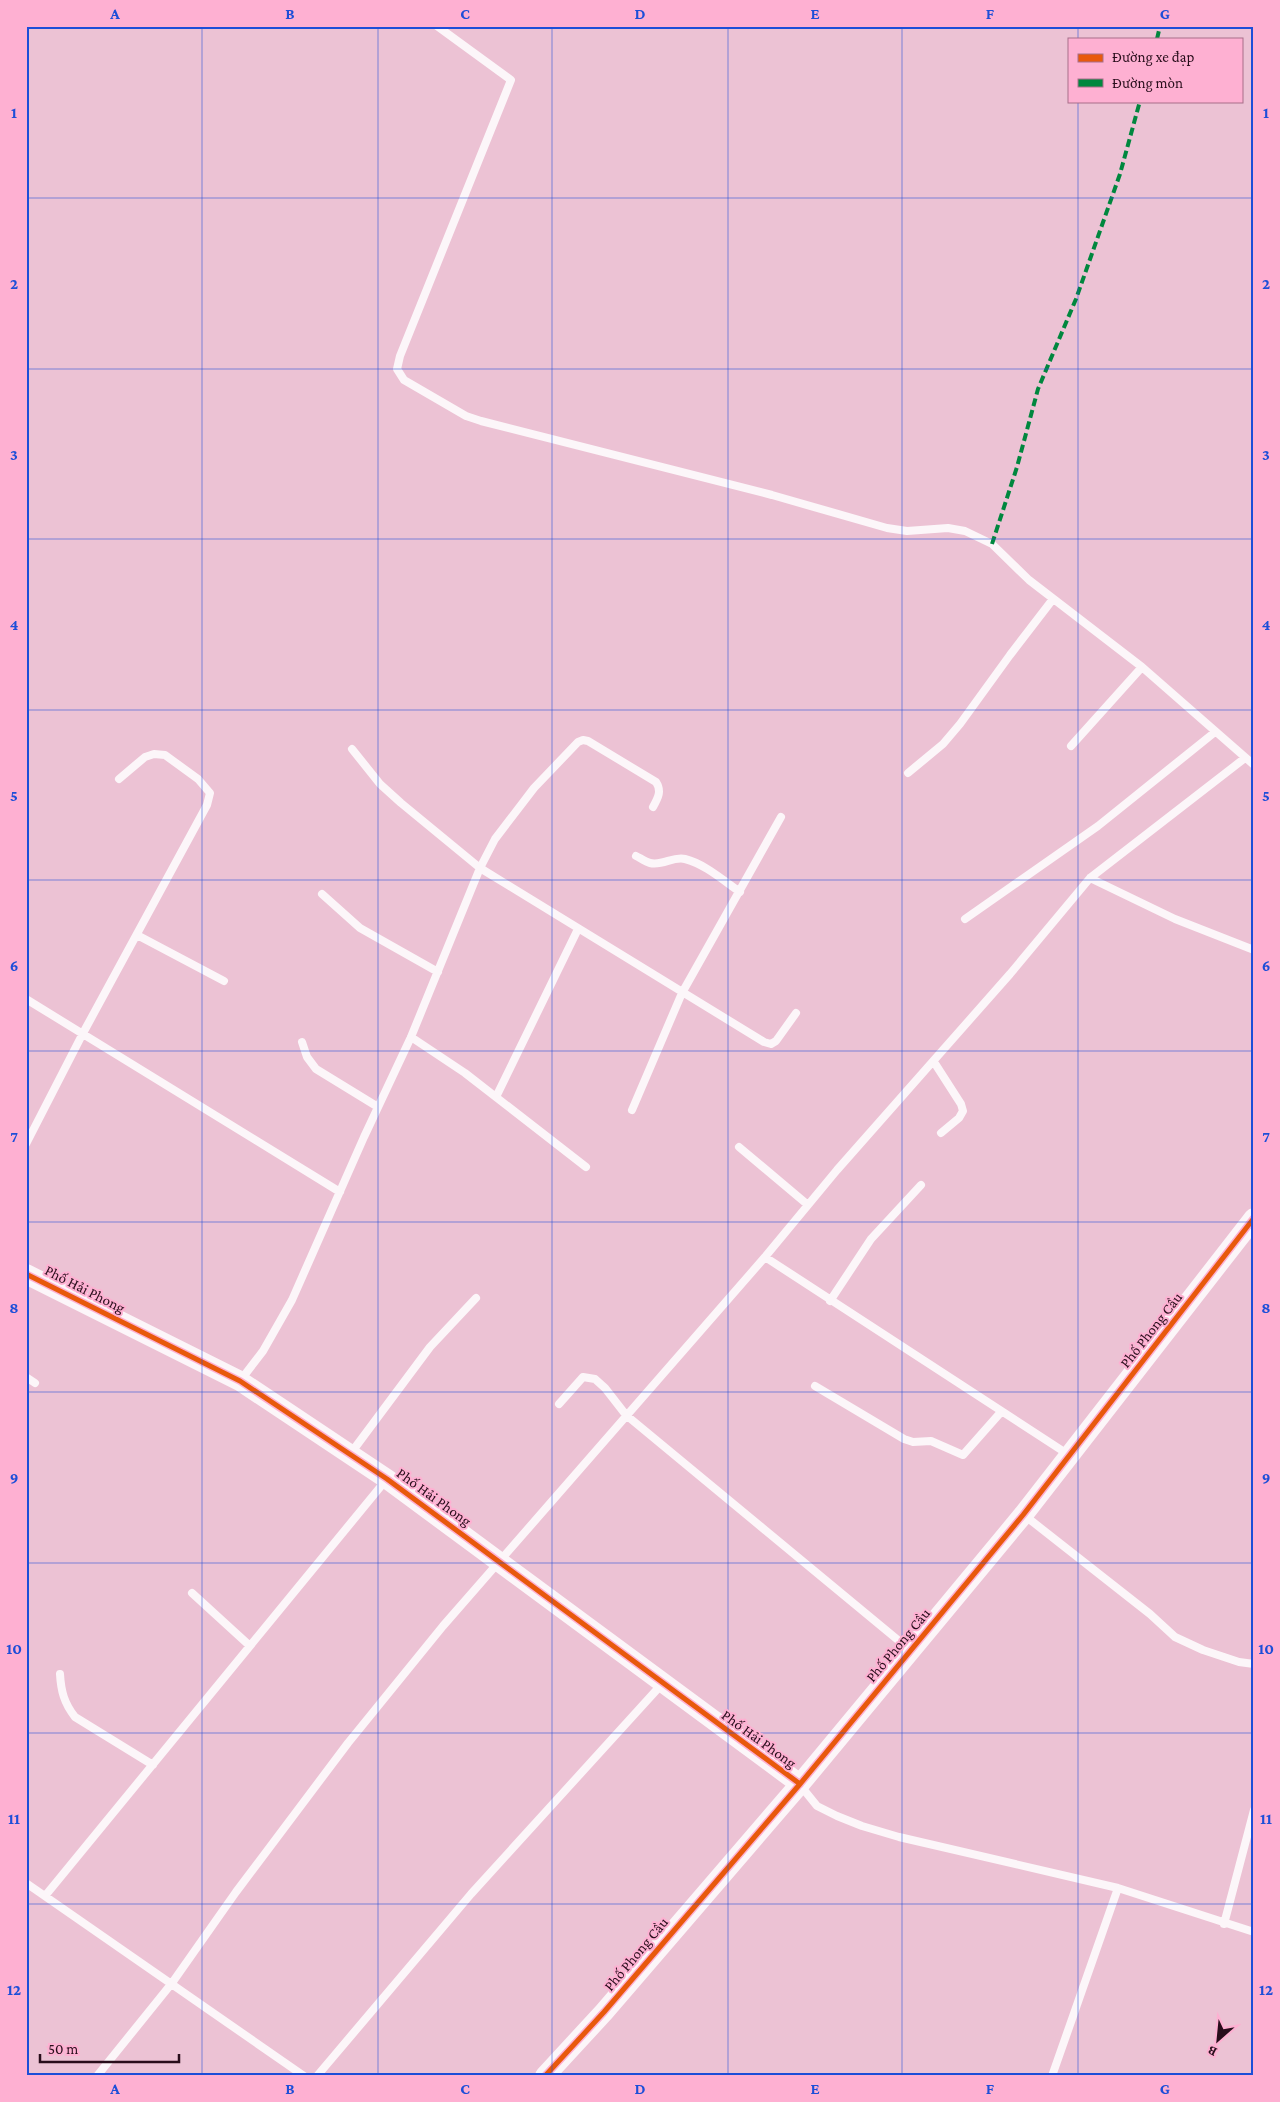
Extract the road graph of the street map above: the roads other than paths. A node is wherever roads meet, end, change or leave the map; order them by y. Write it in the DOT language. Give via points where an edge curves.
graph roads {
  1 [pos="437,26"];
  2 [pos="1054,599"];
  3 [pos="1142,667"];
  4 [pos="1215,732"];
  5 [pos="1071,746"];
  6 [pos="352,750"];
  7 [pos="1245,758"];
  8 [pos="1254,765"];
  9 [pos="908,773"];
  10 [pos="119,779"];
  11 [pos="654,807"];
  12 [pos="781,817"];
  13 [pos="636,856"];
  14 [pos="480,868"];
  15 [pos="1090,878"];
  16 [pos="740,892"];
  17 [pos="322,894"];
  18 [pos="965,919"];
  19 [pos="578,929"];
  20 [pos="136,935"];
  21 [pos="1254,950"];
  22 [pos="438,972"];
  23 [pos="224,981"];
  24 [pos="682,993"];
  25 [pos="26,999"];
  26 [pos="796,1013"];
  27 [pos="82,1035"];
  28 [pos="411,1037"];
  29 [pos="302,1042"];
  30 [pos="934,1062"];
  31 [pos="496,1097"];
  32 [pos="378,1107"];
  33 [pos="632,1110"];
  34 [pos="942,1133"];
  35 [pos="26,1144"];
  36 [pos="739,1147"];
  37 [pos="586,1168"];
  38 [pos="921,1185"];
  39 [pos="340,1192"];
  40 [pos="808,1205"];
  41 [pos="1254,1218"];
  42 [pos="765,1257"];
  43 [pos="26,1274"];
  44 [pos="476,1298"];
  45 [pos="830,1301"];
  46 [pos="26,1377"];
  47 [pos="35,1383"];
  48 [pos="245,1384"];
  49 [pos="815,1386"];
  50 [pos="559,1404"];
  51 [pos="1001,1412"];
  52 [pos="626,1415"];
  53 [pos="350,1455"];
  54 [pos="1071,1456"];
  55 [pos="387,1479"];
  56 [pos="1023,1515"];
  57 [pos="501,1562"];
  58 [pos="192,1593"];
  59 [pos="250,1646"];
  60 [pos="910,1650"];
  61 [pos="1254,1664"];
  62 [pos="60,1674"];
  63 [pos="662,1684"];
  64 [pos="153,1765"];
  65 [pos="800,1784"];
  66 [pos="1254,1810"];
  67 [pos="26,1884"];
  68 [pos="1118,1888"];
  69 [pos="45,1896"];
  70 [pos="1224,1924"];
  71 [pos="1254,1932"];
  72 [pos="172,1983"];
  73 [pos="97,2076"];
  74 [pos="304,2076"];
  75 [pos="317,2076"];
  76 [pos="545,2076"];
  77 [pos="1052,2076"];
  1 -- 2 [label="lane" via="511,80 400,356 397,369 404,380 482,422 772,495 887,528 965,531 992,544"];
  2 -- 3 [label="lane"];
  2 -- 9 [label="lane" via="960,724 943,744"];
  3 -- 4 [label="lane"];
  3 -- 5 [label="lane"];
  4 -- 7 [label="lane"];
  4 -- 18 [label="lane" via="1098,826"];
  6 -- 14 [label="lane" via="387,790"];
  7 -- 8 [label="lane"];
  7 -- 15 [label="lane"];
  10 -- 20 [label="lane" via="145,757 165,755 198,779 210,793 207,805"];
  11 -- 14 [label="lane" via="660,794 656,782 582,740 552,768 511,817 494,840"];
  12 -- 16 [label="lane"];
  13 -- 16 [label="lane" via="650,863 685,858"];
  14 -- 19 [label="lane"];
  14 -- 22 [label="lane"];
  15 -- 21 [label="lane" via="1175,919"];
  15 -- 30 [label="lane"];
  16 -- 24 [label="lane"];
  17 -- 22 [label="lane" via="360,928"];
  19 -- 24 [label="lane"];
  19 -- 31 [label="lane"];
  20 -- 23 [label="lane"];
  20 -- 27 [label="lane"];
  22 -- 28 [label="lane"];
  24 -- 26 [label="lane" via="771,1044"];
  24 -- 33 [label="lane"];
  25 -- 27 [label="lane"];
  27 -- 35 [label="lane"];
  27 -- 39 [label="lane"];
  28 -- 31 [label="lane"];
  28 -- 32 [label="lane"];
  29 -- 32 [label="lane" via="316,1069"];
  30 -- 34 [label="lane" via="963,1112"];
  30 -- 40 [label="lane"];
  31 -- 37 [label="lane"];
  32 -- 39 [label="lane"];
  36 -- 40 [label="lane"];
  38 -- 45 [label="lane" via="871,1239"];
  39 -- 48 [label="lane" via="292,1300"];
  40 -- 42 [label="lane"];
  41 -- 54 [label="street, Phố Phong Cầu"];
  42 -- 45 [label="lane"];
  42 -- 52 [label="lane"];
  43 -- 48 [label="street, Phố Hải Phong"];
  44 -- 53 [label="lane" via="430,1347"];
  45 -- 51 [label="lane"];
  46 -- 47 [label="lane"];
  48 -- 53 [label="street, Phố Hải Phong"];
  49 -- 51 [label="lane" via="904,1439 930,1441 963,1455"];
  50 -- 52 [label="lane" via="583,1377 595,1379"];
  51 -- 54 [label="lane"];
  52 -- 57 [label="lane"];
  52 -- 60 [label="lane"];
  53 -- 55 [label="street, Phố Hải Phong"];
  54 -- 56 [label="street, Phố Phong Cầu"];
  55 -- 57 [label="street, Phố Hải Phong"];
  55 -- 59 [label="lane"];
  56 -- 60 [label="street, Phố Phong Cầu"];
  56 -- 61 [label="lane" via="1175,1637 1203,1650"];
  57 -- 63 [label="street, Phố Hải Phong"];
  57 -- 72 [label="lane" via="443,1626 348,1743"];
  58 -- 59 [label="lane"];
  59 -- 64 [label="lane"];
  60 -- 65 [label="street, Phố Phong Cầu"];
  62 -- 64 [label="lane" via="61,1690 75,1716"];
  63 -- 65 [label="street, Phố Hải Phong"];
  63 -- 75 [label="lane" via="471,1894"];
  64 -- 69 [label="lane"];
  65 -- 68 [label="lane" via="816,1806 862,1826"];
  65 -- 76 [label="street, Phố Phong Cầu"];
  66 -- 70 [label="lane"];
  67 -- 69 [label="lane"];
  68 -- 70 [label="lane"];
  68 -- 77 [label="lane"];
  69 -- 72 [label="lane"];
  70 -- 71 [label="lane"];
  72 -- 73 [label="lane"];
  72 -- 74 [label="lane"];
}
